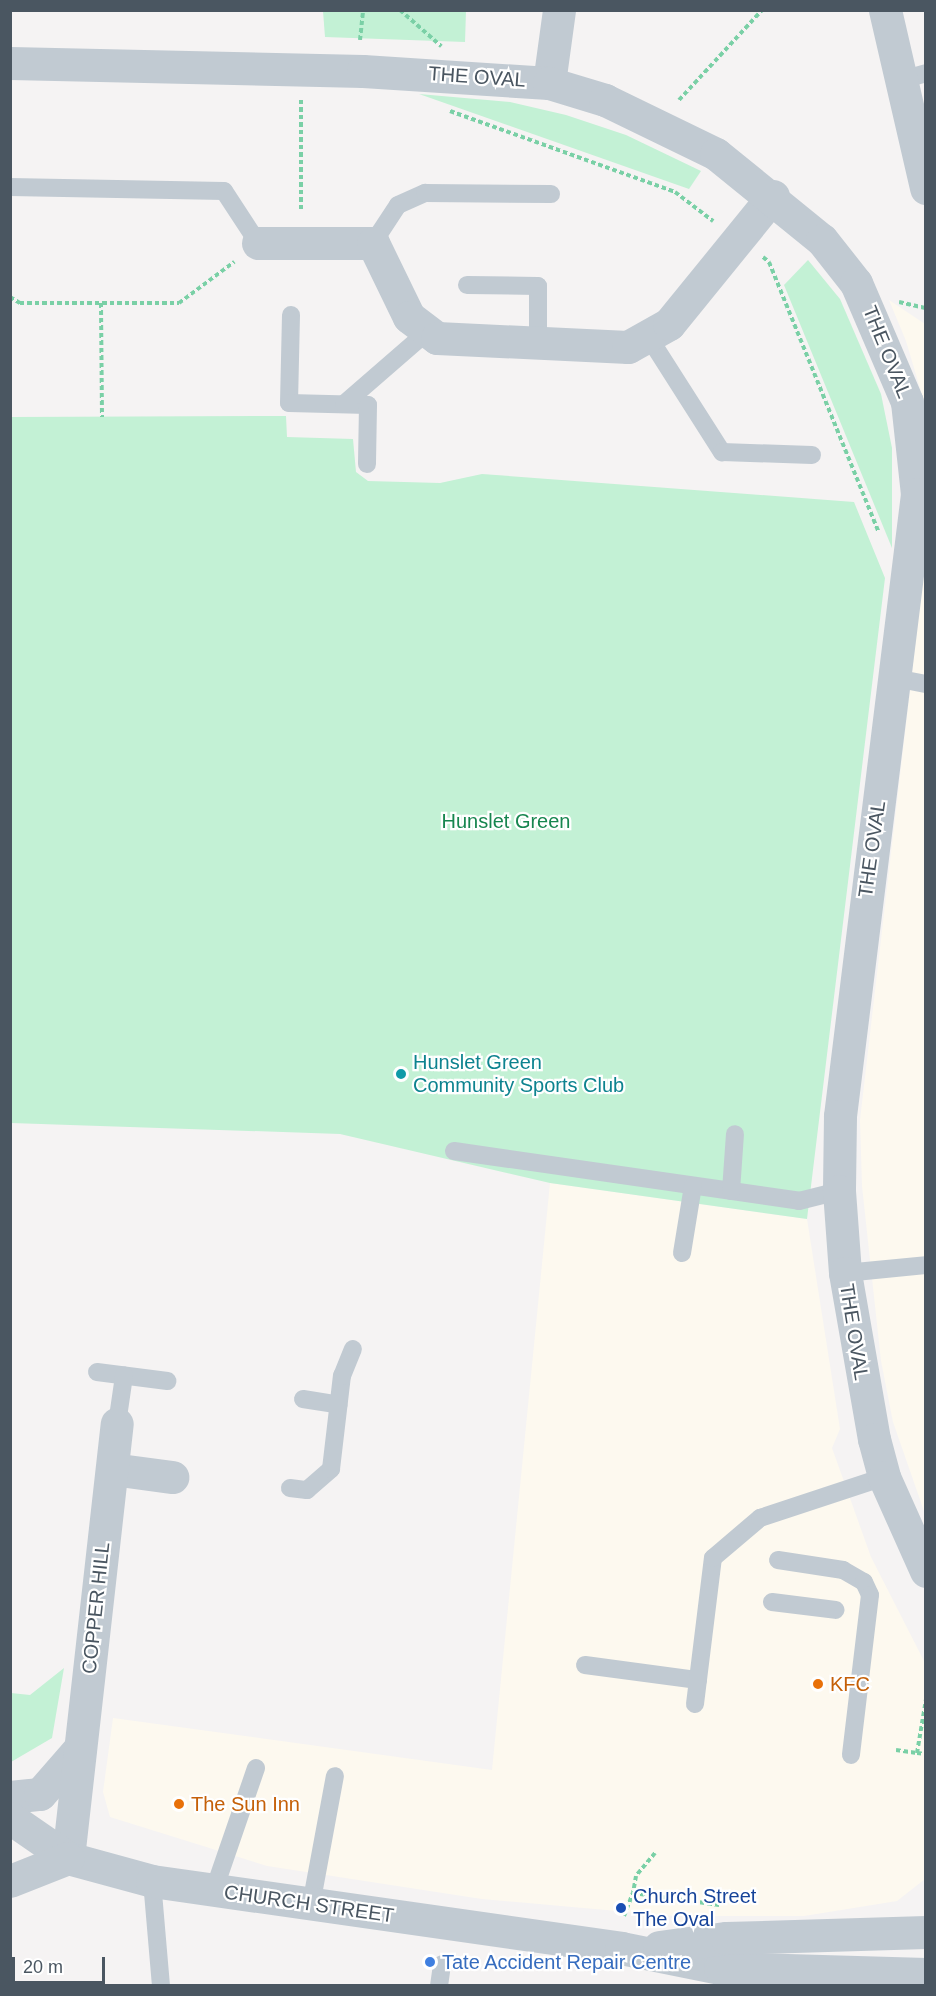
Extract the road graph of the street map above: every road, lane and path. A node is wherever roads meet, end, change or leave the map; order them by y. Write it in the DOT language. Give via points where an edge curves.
graph roads {
  1 [pos="400,10"];
  2 [pos="559,10"];
  3 [pos="762,10"];
  4 [pos="885,10"];
  5 [pos="441,41"];
  6 [pos="10,63"];
  7 [pos="301,69"];
  8 [pos="914,76"];
  9 [pos="549,83"];
  10 [pos="658,123"];
  11 [pos="10,187"];
  12 [pos="926,188"];
  13 [pos="551,194"];
  14 [pos="773,196"];
  15 [pos="258,243"];
  16 [pos="301,243"];
  17 [pos="373,243"];
  18 [pos="467,285"];
  19 [pos="10,297"];
  20 [pos="100,303"];
  21 [pos="291,315"];
  22 [pos="428,331"];
  23 [pos="648,336"];
  24 [pos="538,346"];
  25 [pos="344,404"];
  26 [pos="102,417"];
  27 [pos="812,455"];
  28 [pos="368,464"];
  29 [pos="910,681"];
  30 [pos="735,1134"];
  31 [pos="454,1151"];
  32 [pos="693,1186"];
  33 [pos="731,1191"];
  34 [pos="839,1191"];
  35 [pos="682,1253"];
  36 [pos="926,1265"];
  37 [pos="845,1273"];
  38 [pos="353,1349"];
  39 [pos="98,1372"];
  40 [pos="124,1376"];
  41 [pos="167,1381"];
  42 [pos="303,1400"];
  43 [pos="339,1405"];
  44 [pos="117,1424"];
  45 [pos="112,1468"];
  46 [pos="172,1477"];
  47 [pos="884,1477"];
  48 [pos="290,1488"];
  49 [pos="778,1560"];
  50 [pos="926,1571"];
  51 [pos="772,1602"];
  52 [pos="836,1610"];
  53 [pos="585,1665"];
  54 [pos="698,1680"];
  55 [pos="926,1699"];
  56 [pos="695,1704"];
  57 [pos="81,1747"];
  58 [pos="896,1750"];
  59 [pos="917,1753"];
  60 [pos="926,1754"];
  61 [pos="851,1755"];
  62 [pos="255,1768"];
  63 [pos="335,1776"];
  64 [pos="10,1797"];
  65 [pos="10,1818"];
  66 [pos="655,1853"];
  67 [pos="68,1858"];
  68 [pos="10,1881"];
  69 [pos="152,1881"];
  70 [pos="214,1890"];
  71 [pos="311,1905"];
  72 [pos="926,1932"];
  73 [pos="726,1938"];
  74 [pos="621,1948"];
  75 [pos="442,1964"];
  76 [pos="926,1974"];
  77 [pos="867,1981"];
  78 [pos="161,1986"];
  79 [pos="439,1986"];
  1 -- 5 [label="path"];
  2 -- 9 [label="street"];
  3 -- 10 [label="path"];
  4 -- 8 [label="street"];
  6 -- 7 [label="street, THE OVAL"];
  7 -- 9 [label="street, THE OVAL"];
  7 -- 16 [label="path"];
  8 -- 12 [label="street"];
  9 -- 10 [label="street, THE OVAL"];
  10 -- 14 [label="street, THE OVAL" via="717,154"];
  11 -- 15 [label="lane" via="224,191"];
  13 -- 17 [label="lane" via="425,193 398,205"];
  14 -- 23 [label="street" via="669,324"];
  14 -- 29 [label="street, THE OVAL" via="822,240 856,283 877,321 908,402 917,494"];
  15 -- 16 [label="street"];
  15 -- 20 [label="path" via="179,303"];
  16 -- 17 [label="street"];
  17 -- 22 [label="street" via="409,317"];
  18 -- 24 [label="lane" via="538,286"];
  19 -- 20 [label="path" via="20,303"];
  20 -- 26 [label="path"];
  21 -- 25 [label="lane" via="289,403"];
  22 -- 24 [label="street" via="437,338"];
  22 -- 25 [label="lane"];
  23 -- 24 [label="street" via="628,347"];
  23 -- 27 [label="lane" via="722,452"];
  25 -- 28 [label="lane" via="368,405"];
  29 -- 34 [label="street, THE OVAL" via="842,1105"];
  30 -- 33 [label="lane"];
  31 -- 32 [label="lane"];
  32 -- 33 [label="lane"];
  32 -- 35 [label="lane"];
  33 -- 34 [label="lane" via="799,1201"];
  34 -- 37 [label="street, THE OVAL"];
  36 -- 37 [label="lane"];
  37 -- 47 [label="street, THE OVAL"];
  38 -- 43 [label="lane" via="342,1376"];
  39 -- 40 [label="lane"];
  40 -- 41 [label="lane"];
  40 -- 44 [label="lane"];
  42 -- 43 [label="lane"];
  43 -- 48 [label="lane" via="332,1468 307,1490"];
  44 -- 45 [label="street, COPPER HILL"];
  45 -- 46 [label="street"];
  45 -- 57 [label="street, COPPER HILL"];
  47 -- 50 [label="street, THE OVAL"];
  47 -- 54 [label="lane" via="760,1518 713,1558"];
  49 -- 61 [label="lane" via="843,1570 864,1582 870,1595"];
  51 -- 52 [label="lane"];
  53 -- 54 [label="lane"];
  54 -- 56 [label="lane"];
  55 -- 59 [label="path"];
  57 -- 64 [label="street" via="40,1794"];
  57 -- 67 [label="street, COPPER HILL"];
  58 -- 59 [label="path"];
  59 -- 60 [label="path"];
  62 -- 70 [label="lane"];
  63 -- 71 [label="lane"];
  65 -- 67 [label="street, CHURCH STREET"];
  66 -- 73 [label="path" via="636,1876 633,1893 726,1906"];
  67 -- 68 [label="street"];
  67 -- 69 [label="street, CHURCH STREET"];
  69 -- 70 [label="street, CHURCH STREET"];
  69 -- 78 [label="lane"];
  70 -- 71 [label="street, CHURCH STREET"];
  71 -- 74 [label="street, CHURCH STREET"];
  72 -- 73 [label="street, CHURCH STREET"];
  73 -- 74 [label="street, CHURCH STREET"];
  74 -- 77 [label="street, CHURCH STREET" via="720,1968"];
  75 -- 79 [label="lane"];
  76 -- 77 [label="street, CHURCH STREET"];
}
